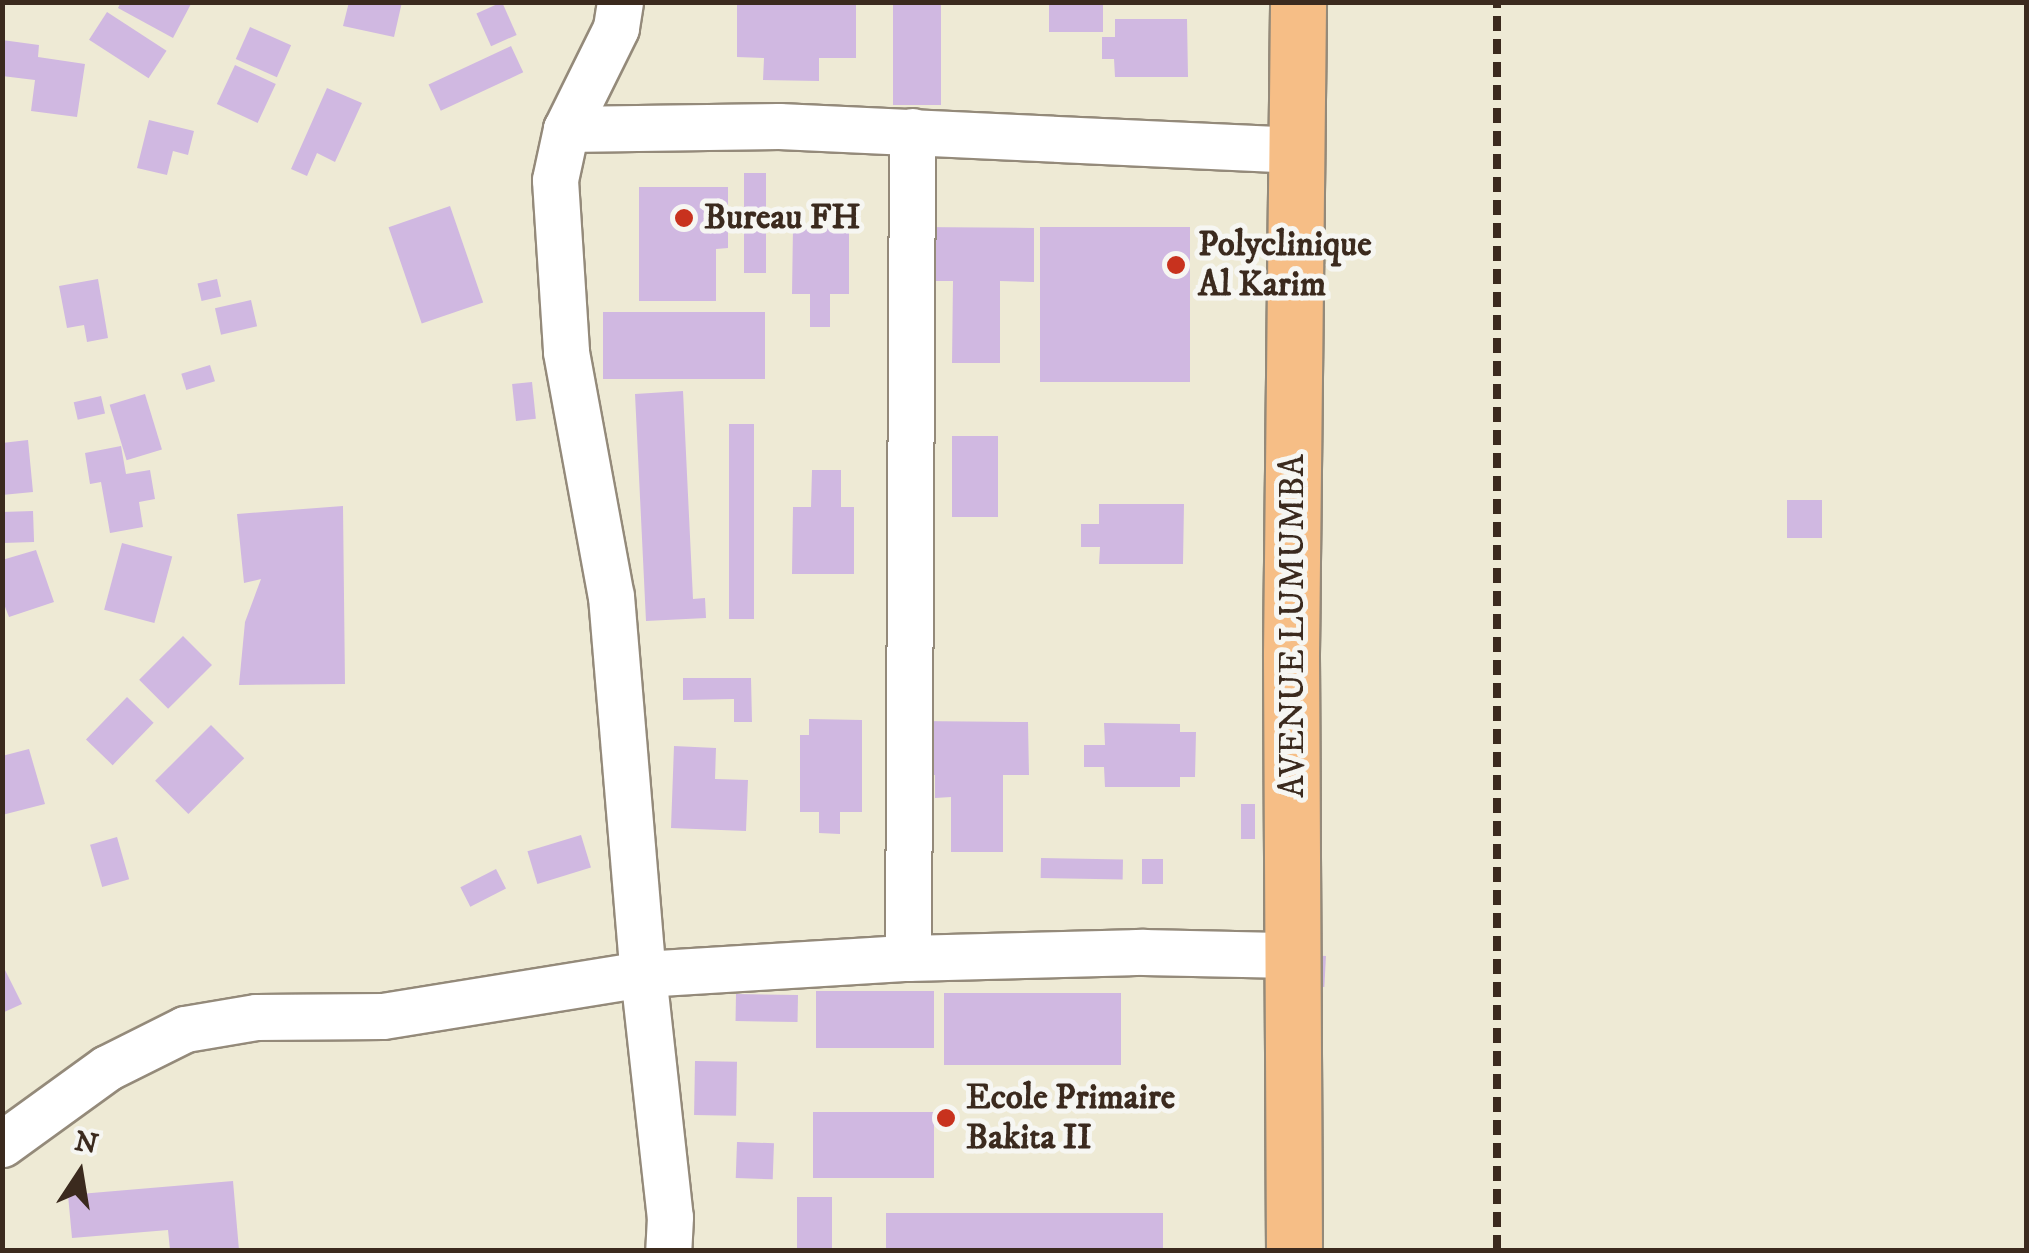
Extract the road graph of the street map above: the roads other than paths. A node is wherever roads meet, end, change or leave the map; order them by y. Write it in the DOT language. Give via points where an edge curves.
graph roads {
  1 [pos="620,2"];
  2 [pos="1298,2"];
  3 [pos="566,129"];
  4 [pos="912,131"];
  5 [pos="1298,150"];
  6 [pos="1292,954"];
  7 [pos="908,958"];
  8 [pos="644,974"];
  9 [pos="2,1144"];
  10 [pos="668,1250"];
  11 [pos="1294,1250"];
  1 -- 3 [label="street" via="616,28"];
  2 -- 5 [label="highway, AVENUE LUMUMBA"];
  3 -- 4 [label="street"];
  3 -- 8 [label="street" via="555,180 566,352 611,596"];
  4 -- 5 [label="street"];
  4 -- 7 [label="street"];
  5 -- 6 [label="highway, AVENUE LUMUMBA"];
  6 -- 7 [label="street"];
  6 -- 11 [label="highway, AVENUE LUMUMBA"];
  7 -- 8 [label="street"];
  8 -- 9 [label="street" via="383,1016 256,1017 185,1029 107,1068"];
  8 -- 10 [label="street"];
}
